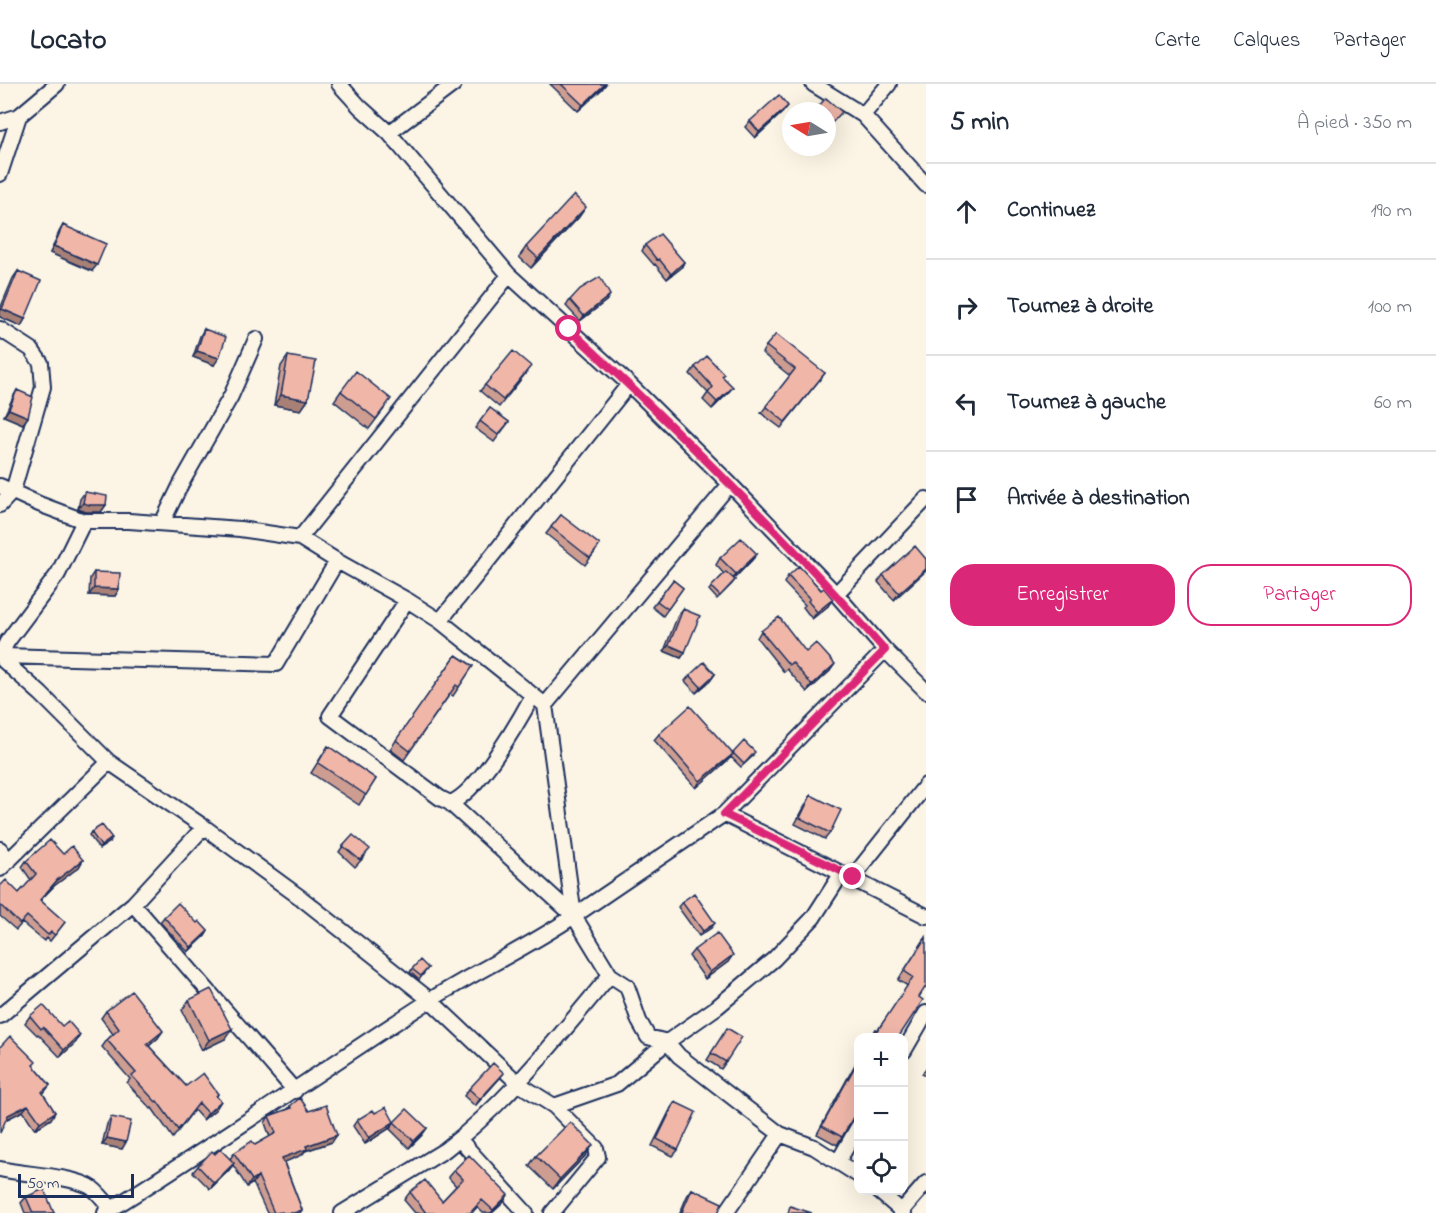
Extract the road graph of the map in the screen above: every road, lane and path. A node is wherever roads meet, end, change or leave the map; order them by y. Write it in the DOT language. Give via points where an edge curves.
graph roads {
  1 [pos="57,84"];
  2 [pos="339,84"];
  3 [pos="454,84"];
  4 [pos="813,84"];
  5 [pos="889,84"];
  6 [pos="863,115"];
  7 [pos="19,116"];
  8 [pos="0,122"];
  9 [pos="389,133"];
  10 [pos="0,174"];
  11 [pos="926,185"];
  12 [pos="509,275"];
  13 [pos="0,329"];
  14 [pos="256,339"];
  15 [pos="629,384"];
  16 [pos="730,484"];
  17 [pos="6,488"];
  18 [pos="926,499"];
  19 [pos="0,505"];
  20 [pos="84,521"];
  21 [pos="162,523"];
  22 [pos="300,538"];
  23 [pos="337,561"];
  24 [pos="836,594"];
  25 [pos="407,600"];
  26 [pos="440,621"];
  27 [pos="885,650"];
  28 [pos="3,656"];
  29 [pos="926,691"];
  30 [pos="533,695"];
  31 [pos="545,705"];
  32 [pos="109,762"];
  33 [pos="926,785"];
  34 [pos="450,803"];
  35 [pos="724,814"];
  36 [pos="204,827"];
  37 [pos="0,849"];
  38 [pos="5,865"];
  39 [pos="848,875"];
  40 [pos="133,904"];
  41 [pos="926,915"];
  42 [pos="574,916"];
  43 [pos="610,975"];
  44 [pos="430,1000"];
  45 [pos="926,1012"];
  46 [pos="0,1016"];
  47 [pos="667,1042"];
  48 [pos="908,1043"];
  49 [pos="519,1084"];
  50 [pos="295,1091"];
  51 [pos="554,1106"];
  52 [pos="780,1134"];
  53 [pos="854,1134"];
  54 [pos="459,1139"];
  55 [pos="838,1162"];
  56 [pos="0,1169"];
  57 [pos="854,1172"];
  58 [pos="926,1183"];
  59 [pos="882,1195"];
  60 [pos="109,1211"];
  61 [pos="902,1212"];
  62 [pos="342,1213"];
  63 [pos="526,1213"];
  64 [pos="552,1213"];
  65 [pos="726,1213"];
  1 -- 7 [label="street"];
  2 -- 9 [label="street"];
  3 -- 9 [label="street"];
  4 -- 6 [label="street"];
  5 -- 6 [label="street"];
  6 -- 11 [label="street"];
  7 -- 8 [label="street"];
  7 -- 10 [label="street"];
  9 -- 12 [label="street"];
  12 -- 15 [label="street"];
  12 -- 22 [label="street"];
  13 -- 17 [label="street" via="31,349 41,363 43,387"];
  14 -- 21 [label="street" via="231,396"];
  15 -- 16 [label="street"];
  15 -- 26 [label="street"];
  16 -- 24 [label="street"];
  16 -- 31 [label="street"];
  17 -- 19 [label="street"];
  17 -- 20 [label="street"];
  18 -- 24 [label="street"];
  20 -- 21 [label="street"];
  20 -- 28 [label="street" via="58,574 7,642"];
  21 -- 22 [label="street"];
  22 -- 23 [label="street"];
  23 -- 25 [label="street"];
  23 -- 28 [label="street" via="276,663"];
  24 -- 27 [label="street"];
  25 -- 26 [label="street"];
  25 -- 34 [label="street" via="330,716"];
  26 -- 30 [label="street"];
  27 -- 29 [label="street"];
  27 -- 35 [label="street"];
  28 -- 32 [label="street"];
  30 -- 31 [label="street"];
  30 -- 34 [label="street" via="499,752 464,795"];
  31 -- 42 [label="street"];
  32 -- 36 [label="street"];
  32 -- 38 [label="street"];
  33 -- 39 [label="street"];
  34 -- 42 [label="street"];
  35 -- 39 [label="street"];
  35 -- 42 [label="street"];
  36 -- 40 [label="street"];
  36 -- 44 [label="street"];
  37 -- 38 [label="street"];
  39 -- 41 [label="street"];
  39 -- 47 [label="street" via="774,959"];
  40 -- 46 [label="street"];
  40 -- 50 [label="street"];
  42 -- 43 [label="street"];
  42 -- 44 [label="street"];
  43 -- 47 [label="street" via="627,986 648,1037"];
  43 -- 49 [label="street"];
  44 -- 49 [label="street"];
  44 -- 50 [label="street"];
  45 -- 48 [label="street"];
  47 -- 51 [label="street" via="617,1084"];
  47 -- 52 [label="street" via="679,1056"];
  49 -- 51 [label="street"];
  49 -- 54 [label="street"];
  50 -- 60 [label="street"];
  51 -- 64 [label="street" via="596,1148 598,1156"];
  52 -- 55 [label="street" via="814,1147"];
  52 -- 65 [label="street"];
  53 -- 55 [label="street"];
  54 -- 62 [label="street"];
  54 -- 63 [label="street"];
  55 -- 57 [label="street"];
  56 -- 60 [label="street" via="90,1186"];
  58 -- 61 [label="street"];
  59 -- 61 [label="street"];
}
